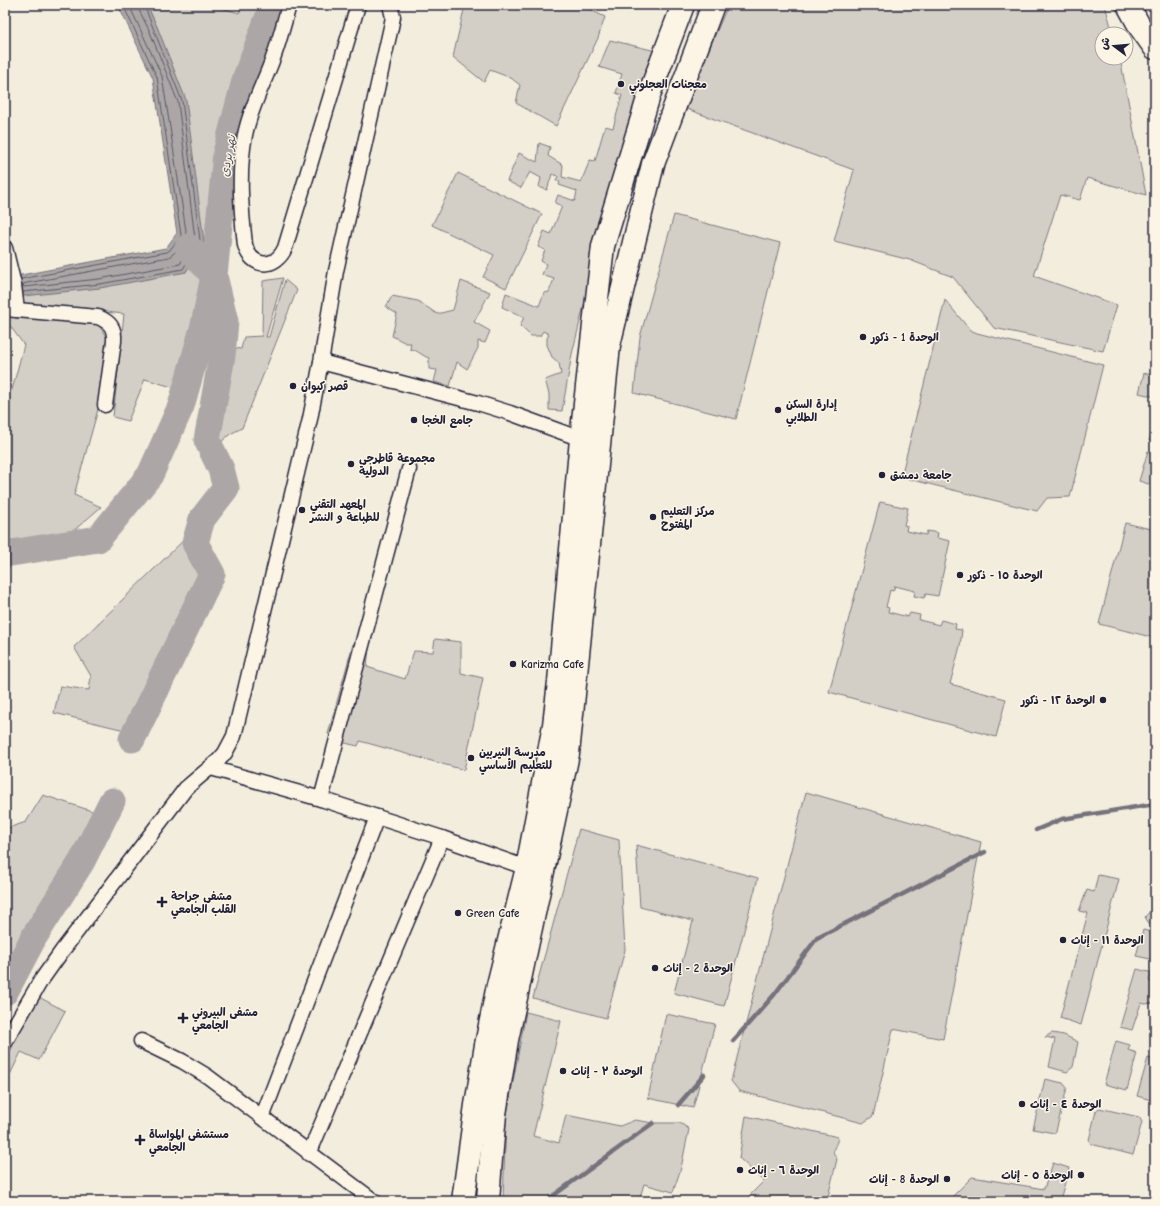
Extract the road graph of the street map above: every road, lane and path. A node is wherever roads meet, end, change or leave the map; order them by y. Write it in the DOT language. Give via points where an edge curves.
graph roads {
  1 [pos="290,5"];
  2 [pos="358,5"];
  3 [pos="390,5"];
  4 [pos="683,5"];
  5 [pos="713,5"];
  6 [pos="1128,5"];
  7 [pos="1155,48"];
  8 [pos="5,248"];
  9 [pos="11,309"];
  10 [pos="322,362"];
  11 [pos="105,405"];
  12 [pos="581,439"];
  13 [pos="409,469"];
  14 [pos="211,768"];
  15 [pos="321,799"];
  16 [pos="377,817"];
  17 [pos="442,838"];
  18 [pos="527,868"];
  19 [pos="141,1041"];
  20 [pos="5,1042"];
  21 [pos="262,1118"];
  22 [pos="309,1154"];
  23 [pos="374,1201"];
  24 [pos="463,1201"];
  25 [pos="488,1201"];
  1 -- 2 [label="street" via="273,59 252,109 241,159 240,184 245,245 251,258 264,264 277,260 285,248"];
  3 -- 10 [label="street" via="393,18 336,271"];
  4 -- 12 [label="main road" via="650,92 603,246"];
  5 -- 25 [label="main road" via="653,164 609,345 568,754 507,1040 496,1114"];
  6 -- 7 [label="main road"];
  8 -- 9 [label="street" via="14,285"];
  9 -- 11 [label="street" via="98,318 106,320 112,326 114,341"];
  10 -- 12 [label="street" via="478,403"];
  10 -- 14 [label="street" via="234,736 225,754"];
  12 -- 18 [label="main road" via="554,725"];
  13 -- 15 [label="street"];
  14 -- 15 [label="street"];
  14 -- 20 [label="street" via="186,788 62,951 40,982"];
  15 -- 16 [label="street"];
  16 -- 17 [label="street"];
  16 -- 21 [label="street"];
  17 -- 18 [label="street"];
  17 -- 22 [label="street"];
  18 -- 24 [label="main road" via="486,1045"];
  19 -- 21 [label="street" via="199,1071"];
  21 -- 22 [label="street"];
  22 -- 23 [label="street"];
}
